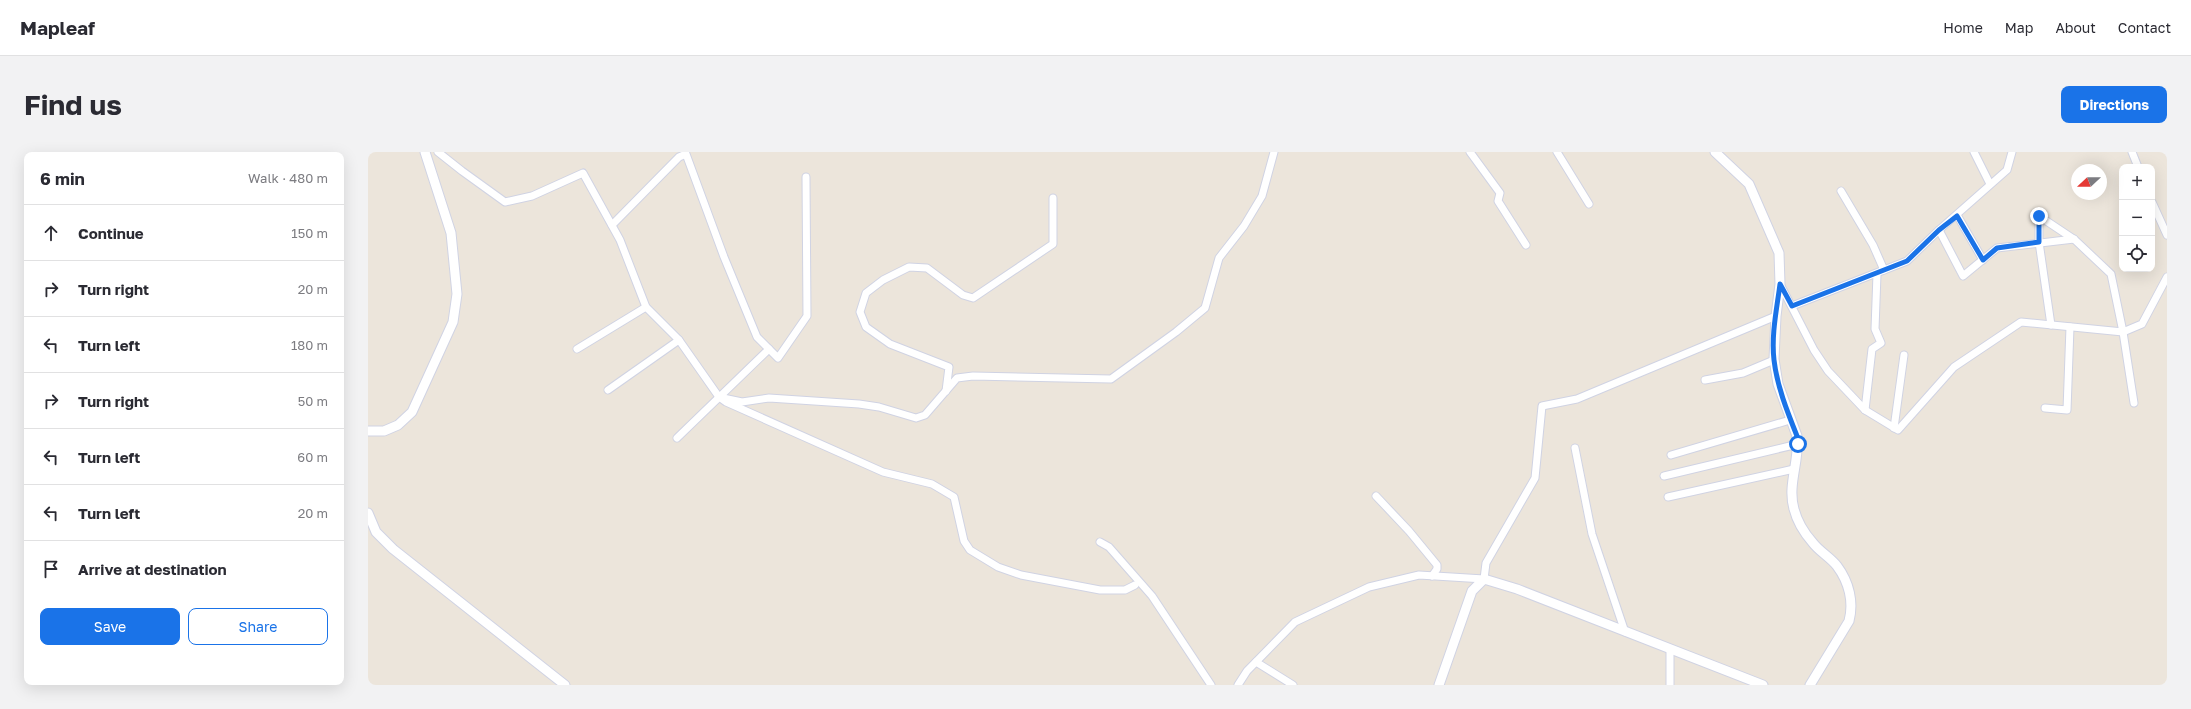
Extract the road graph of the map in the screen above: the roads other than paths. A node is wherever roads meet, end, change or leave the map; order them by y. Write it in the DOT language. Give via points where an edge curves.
graph roads {
  1 [pos="426,152"];
  2 [pos="438,152"];
  3 [pos="1274,152"];
  4 [pos="1470,152"];
  5 [pos="1557,152"];
  6 [pos="1715,152"];
  7 [pos="1974,152"];
  8 [pos="2012,152"];
  9 [pos="2132,152"];
  10 [pos="2137,164"];
  11 [pos="806,177"];
  12 [pos="1990,184"];
  13 [pos="1841,191"];
  14 [pos="1053,198"];
  15 [pos="1589,204"];
  16 [pos="2155,209"];
  17 [pos="1957,216"];
  18 [pos="612,225"];
  19 [pos="1939,230"];
  20 [pos="2167,235"];
  21 [pos="2074,239"];
  22 [pos="2039,242"];
  23 [pos="1526,244"];
  24 [pos="1983,260"];
  25 [pos="1884,270"];
  26 [pos="1877,274"];
  27 [pos="2167,277"];
  28 [pos="1780,284"];
  29 [pos="1792,306"];
  30 [pos="646,308"];
  31 [pos="1776,316"];
  32 [pos="2051,325"];
  33 [pos="2070,327"];
  34 [pos="2123,332"];
  35 [pos="679,340"];
  36 [pos="577,349"];
  37 [pos="769,349"];
  38 [pos="1904,355"];
  39 [pos="1774,360"];
  40 [pos="1705,380"];
  41 [pos="608,390"];
  42 [pos="946,391"];
  43 [pos="719,397"];
  44 [pos="2134,403"];
  45 [pos="2045,408"];
  46 [pos="1865,410"];
  47 [pos="1790,420"];
  48 [pos="1894,428"];
  49 [pos="368,431"];
  50 [pos="677,438"];
  51 [pos="1798,444"];
  52 [pos="1575,448"];
  53 [pos="1671,455"];
  54 [pos="1794,469"];
  55 [pos="1664,476"];
  56 [pos="1376,496"];
  57 [pos="1668,497"];
  58 [pos="368,513"];
  59 [pos="1100,542"];
  60 [pos="1432,576"];
  61 [pos="1484,579"];
  62 [pos="1135,585"];
  63 [pos="1625,632"];
  64 [pos="1670,649"];
  65 [pos="1256,662"];
  66 [pos="566,685"];
  67 [pos="1211,685"];
  68 [pos="1238,685"];
  69 [pos="1293,685"];
  70 [pos="1439,685"];
  71 [pos="1670,685"];
  72 [pos="1763,685"];
  73 [pos="1810,685"];
  1 -- 49 [label="street" via="451,233 457,294 453,322 412,412 398,425 384,431"];
  2 -- 18 [label="street" via="505,202 532,196 583,173"];
  3 -- 42 [label="street" via="1262,196 1244,226 1219,258 1205,308 1176,332 1111,379 973,376 957,378"];
  4 -- 23 [label="street" via="1500,193 1498,201"];
  5 -- 15 [label="street"];
  6 -- 28 [label="street" via="1749,184 1779,253"];
  7 -- 12 [label="street"];
  8 -- 12 [label="street" via="2007,170"];
  9 -- 10 [label="street"];
  11 -- 37 [label="street" via="807,316 778,358"];
  12 -- 17 [label="street"];
  13 -- 25 [label="street" via="1873,245"];
  14 -- 42 [label="street" via="1053,244 973,298 963,295 927,268 909,267 866,293 860,312 866,327 890,344 950,367"];
  16 -- 20 [label="street"];
  17 -- 19 [label="street"];
  17 -- 24 [label="street"];
  18 -- 30 [label="street"];
  18 -- 37 [label="street" via="679,157 686,154 757,337"];
  19 -- 24 [label="street" via="1963,276"];
  19 -- 25 [label="street" via="1907,261"];
  21 -- 22 [label="street"];
  21 -- 22 [label="street" via="2039,216"];
  21 -- 34 [label="street" via="2112,274"];
  22 -- 24 [label="street" via="1997,248"];
  22 -- 32 [label="street"];
  25 -- 26 [label="street"];
  26 -- 29 [label="street"];
  26 -- 46 [label="street" via="1875,329 1881,344 1872,348"];
  27 -- 34 [label="street" via="2142,324"];
  28 -- 29 [label="street"];
  28 -- 31 [label="street"];
  29 -- 46 [label="street" via="1821,360"];
  30 -- 35 [label="street"];
  30 -- 36 [label="street"];
  31 -- 39 [label="street"];
  31 -- 61 [label="street" via="1576,399 1542,406 1535,478 1486,563"];
  32 -- 33 [label="street"];
  32 -- 48 [label="street" via="2021,322 1954,367 1898,430"];
  33 -- 34 [label="street"];
  33 -- 45 [label="street" via="2067,410"];
  34 -- 44 [label="street"];
  35 -- 41 [label="street"];
  35 -- 43 [label="street"];
  37 -- 43 [label="street"];
  38 -- 48 [label="street"];
  39 -- 40 [label="street" via="1743,373"];
  39 -- 47 [label="street" via="1778,384"];
  42 -- 43 [label="street" via="925,415 916,418 859,404 769,398 742,402"];
  43 -- 50 [label="street"];
  43 -- 62 [label="street" via="882,472 932,484 954,497 964,541 970,550 998,567 1021,575 1100,590 1125,590"];
  46 -- 48 [label="street"];
  47 -- 51 [label="street"];
  47 -- 53 [label="street"];
  51 -- 54 [label="street"];
  51 -- 55 [label="street"];
  52 -- 63 [label="street" via="1592,534"];
  54 -- 57 [label="street"];
  54 -- 73 [label="street" via="1793,508 1813,544 1837,566 1850,592 1852,610 1849,621"];
  56 -- 60 [label="street" via="1436,565"];
  58 -- 66 [label="street" via="376,532 393,549"];
  59 -- 67 [label="street" via="1109,547 1152,596"];
  60 -- 61 [label="street"];
  60 -- 65 [label="street" via="1419,576 1370,587 1296,622"];
  61 -- 63 [label="street"];
  61 -- 70 [label="street" via="1472,591"];
  63 -- 64 [label="street"];
  64 -- 71 [label="street"];
  64 -- 72 [label="street"];
  65 -- 68 [label="street"];
  65 -- 69 [label="street"];
}
